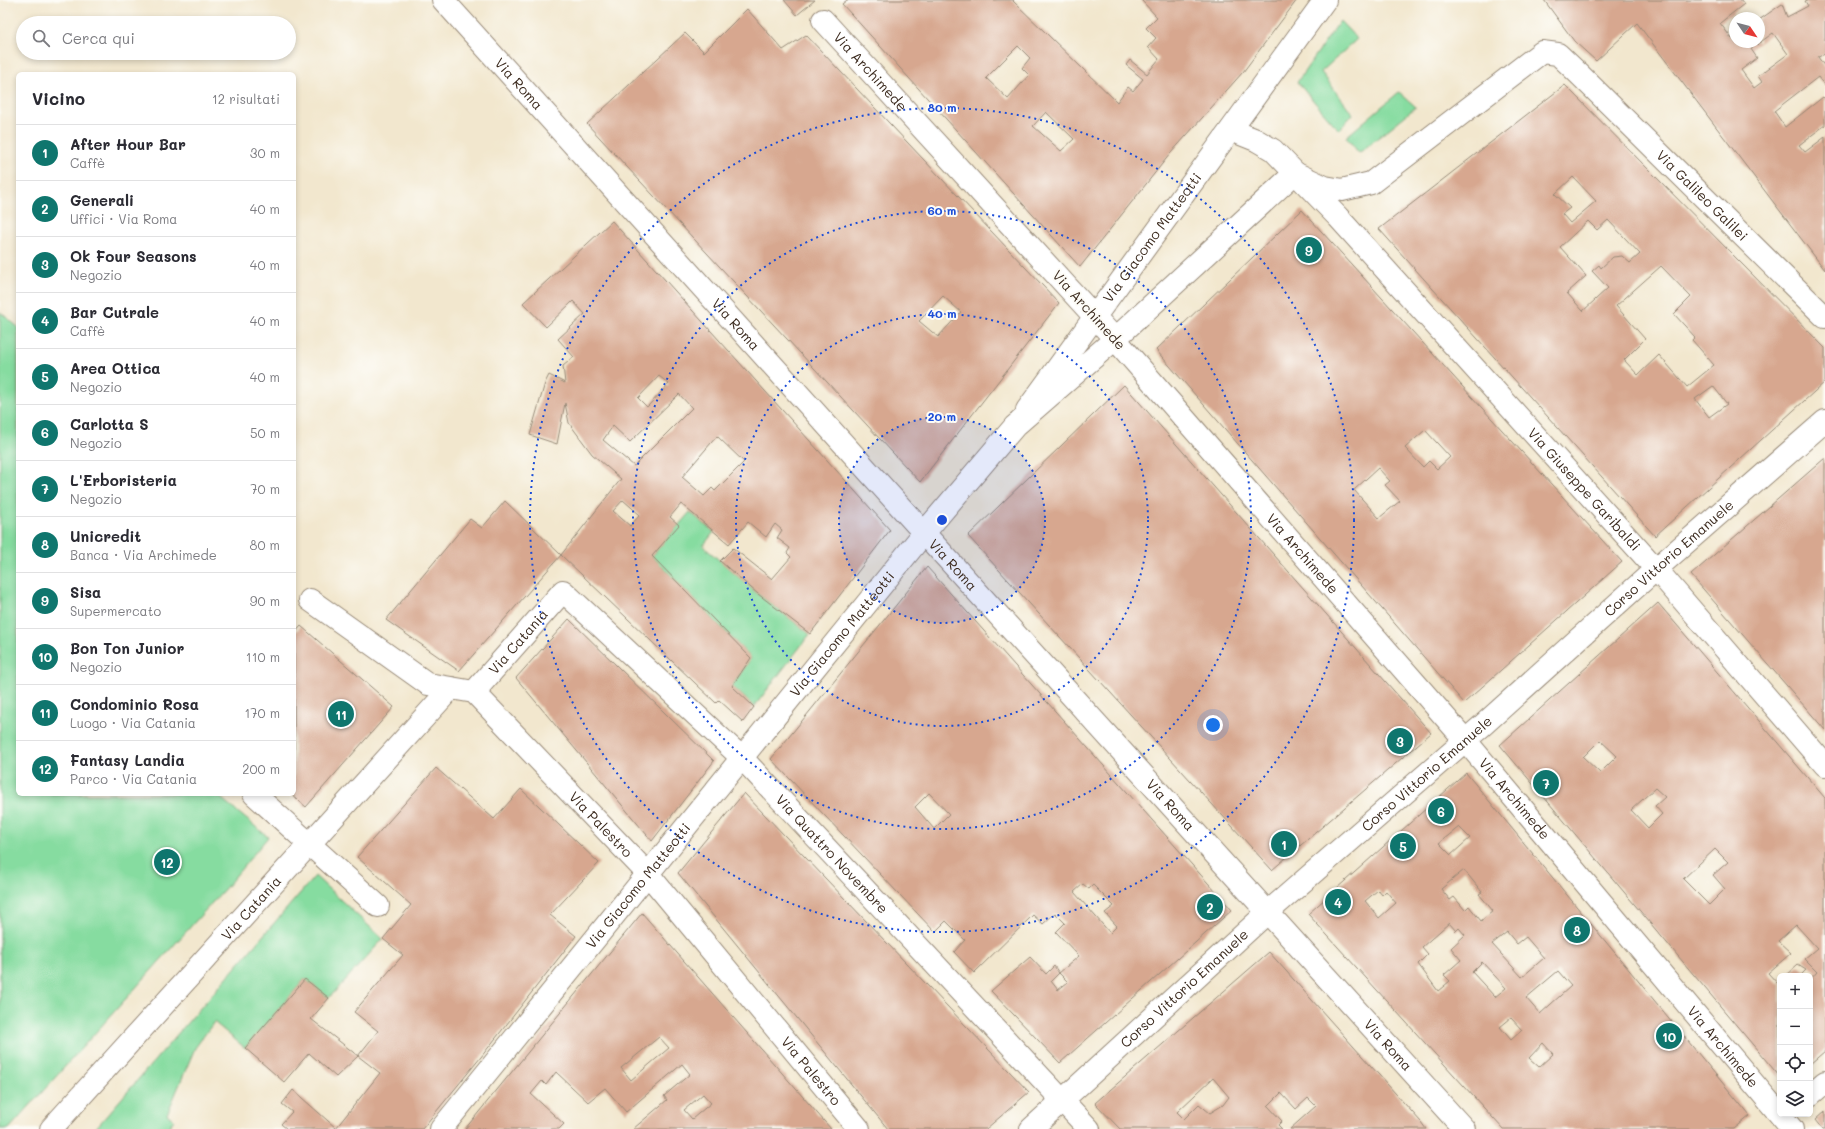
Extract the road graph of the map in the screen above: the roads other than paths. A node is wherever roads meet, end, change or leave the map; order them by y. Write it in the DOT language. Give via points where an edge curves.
graph roads {
  1 [pos="443,0"];
  2 [pos="1325,0"];
  3 [pos="823,20"];
  4 [pos="1231,130"];
  5 [pos="1295,173"];
  6 [pos="1371,183"];
  7 [pos="1338,217"];
  8 [pos="1095,316"];
  9 [pos="1825,317"];
  10 [pos="1115,338"];
  11 [pos="1825,421"];
  12 [pos="1015,426"];
  13 [pos="924,534"];
  14 [pos="1656,569"];
  15 [pos="563,591"];
  16 [pos="310,600"];
  17 [pos="451,688"];
  18 [pos="474,692"];
  19 [pos="1465,740"];
  20 [pos="742,758"];
  21 [pos="1825,765"];
  22 [pos="256,796"];
  23 [pos="309,844"];
  24 [pos="648,874"];
  25 [pos="378,906"];
  26 [pos="1268,912"];
  27 [pos="1825,1082"];
  28 [pos="1813,1092"];
  29 [pos="1063,1101"];
  30 [pos="1784,1123"];
  31 [pos="51,1129"];
  32 [pos="441,1129"];
  33 [pos="859,1129"];
  34 [pos="1031,1129"];
  35 [pos="1089,1129"];
  36 [pos="1464,1129"];
  1 -- 13 [label="street, Via Roma"];
  2 -- 4 [label="street, Via Giacomo Matteotti"];
  3 -- 8 [label="street, Via Archimede"];
  4 -- 5 [label="street, Via Giuseppe Garibaldi" via="1273,150"];
  4 -- 8 [label="street, Via Giacomo Matteotti"];
  5 -- 6 [label="street" via="1325,187 1342,190"];
  5 -- 7 [label="street, Via Giuseppe Garibaldi"];
  5 -- 10 [label="street"];
  6 -- 7 [label="street, Via Galileo Galilei"];
  6 -- 9 [label="street, Via Galileo Galilei" via="1542,52 1558,54"];
  7 -- 14 [label="street, Via Giuseppe Garibaldi"];
  8 -- 10 [label="street, Via Archimede"];
  8 -- 12 [label="street, Via Giacomo Matteotti"];
  10 -- 12 [label="street"];
  10 -- 19 [label="street, Via Archimede"];
  11 -- 14 [label="street, Corso Vittorio Emanuele"];
  12 -- 13 [label="street, Via Giacomo Matteotti"];
  13 -- 20 [label="street, Via Giacomo Matteotti"];
  13 -- 26 [label="street, Via Roma"];
  14 -- 19 [label="street, Corso Vittorio Emanuele"];
  14 -- 21 [label="street, Via Giuseppe Garibaldi"];
  15 -- 18 [label="street, Via Catania"];
  15 -- 20 [label="street, Via Quattro Novembre"];
  16 -- 17 [label="street" via="428,684"];
  17 -- 18 [label="street"];
  17 -- 23 [label="street, Via Catania"];
  18 -- 24 [label="street, Via Palestro"];
  19 -- 26 [label="street, Corso Vittorio Emanuele"];
  19 -- 30 [label="street, Via Archimede" via="1768,1100"];
  20 -- 24 [label="street, Via Giacomo Matteotti"];
  20 -- 29 [label="street, Via Quattro Novembre"];
  22 -- 23 [label="street"];
  23 -- 25 [label="street"];
  23 -- 31 [label="street, Via Catania"];
  24 -- 32 [label="street, Via Giacomo Matteotti"];
  24 -- 33 [label="street, Via Palestro"];
  26 -- 29 [label="street, Corso Vittorio Emanuele"];
  26 -- 36 [label="street, Via Roma"];
  27 -- 28 [label="street"];
  29 -- 34 [label="street, Corso Vittorio Emanuele"];
  29 -- 35 [label="street, Via Quattro Novembre"];
}
